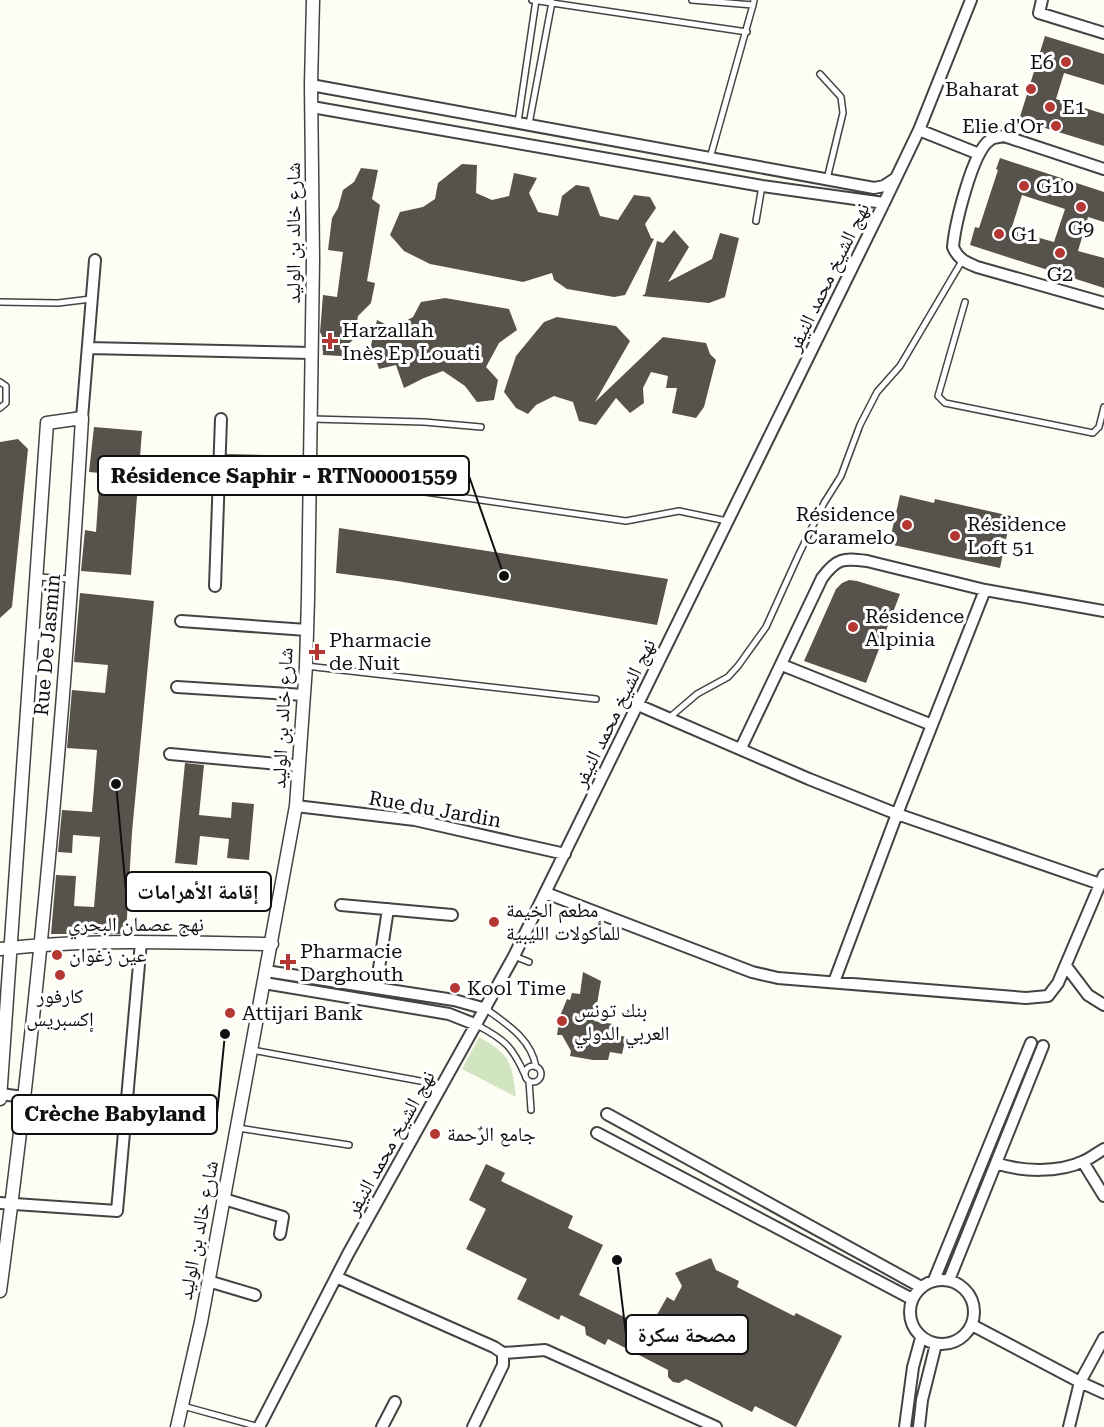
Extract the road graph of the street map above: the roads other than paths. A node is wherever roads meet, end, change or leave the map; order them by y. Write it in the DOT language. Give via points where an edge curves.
graph roads {
  1 [pos="313,0"];
  2 [pos="535,0"];
  3 [pos="692,0"];
  4 [pos="971,0"];
  5 [pos="1042,0"];
  6 [pos="552,2"];
  7 [pos="753,2"];
  8 [pos="747,32"];
  9 [pos="1104,33"];
  10 [pos="820,74"];
  11 [pos="311,85"];
  12 [pos="312,107"];
  13 [pos="523,123"];
  14 [pos="919,130"];
  15 [pos="979,154"];
  16 [pos="710,158"];
  17 [pos="1104,169"];
  18 [pos="896,178"];
  19 [pos="827,180"];
  20 [pos="762,186"];
  21 [pos="884,203"];
  22 [pos="756,221"];
  23 [pos="95,260"];
  24 [pos="962,261"];
  25 [pos="92,299"];
  26 [pos="0,302"];
  27 [pos="965,302"];
  28 [pos="1104,303"];
  29 [pos="88,348"];
  30 [pos="312,353"];
  31 [pos="0,382"];
  32 [pos="1104,407"];
  33 [pos="0,408"];
  34 [pos="82,418"];
  35 [pos="221,418"];
  36 [pos="311,419"];
  37 [pos="481,427"];
  38 [pos="220,461"];
  39 [pos="310,463"];
  40 [pos="397,488"];
  41 [pos="729,522"];
  42 [pos="38,577"];
  43 [pos="73,579"];
  44 [pos="215,586"];
  45 [pos="985,590"];
  46 [pos="1104,611"];
  47 [pos="181,621"];
  48 [pos="307,630"];
  49 [pos="782,665"];
  50 [pos="306,666"];
  51 [pos="177,687"];
  52 [pos="304,695"];
  53 [pos="596,699"];
  54 [pos="638,705"];
  55 [pos="669,718"];
  56 [pos="932,725"];
  57 [pos="741,748"];
  58 [pos="170,754"];
  59 [pos="299,766"];
  60 [pos="297,806"];
  61 [pos="897,814"];
  62 [pos="565,854"];
  63 [pos="1102,879"];
  64 [pos="546,893"];
  65 [pos="341,905"];
  66 [pos="388,909"];
  67 [pos="452,915"];
  68 [pos="141,942"];
  69 [pos="42,944"];
  70 [pos="272,944"];
  71 [pos="5,948"];
  72 [pos="514,956"];
  73 [pos="529,962"];
  74 [pos="1066,966"];
  75 [pos="265,977"];
  76 [pos="834,982"];
  77 [pos="376,988"];
  78 [pos="1104,1005"];
  79 [pos="486,1009"];
  80 [pos="477,1024"];
  81 [pos="1031,1042"];
  82 [pos="1043,1046"];
  83 [pos="252,1050"];
  84 [pos="536,1067"];
  85 [pos="525,1075"];
  86 [pos="529,1081"];
  87 [pos="442,1085"];
  88 [pos="0,1094"];
  89 [pos="24,1097"];
  90 [pos="0,1099"];
  91 [pos="531,1110"];
  92 [pos="607,1114"];
  93 [pos="237,1128"];
  94 [pos="597,1133"];
  95 [pos="349,1145"];
  96 [pos="1104,1149"];
  97 [pos="996,1162"];
  98 [pos="1083,1162"];
  99 [pos="1104,1196"];
  100 [pos="224,1199"];
  101 [pos="6,1203"];
  102 [pos="280,1234"];
  103 [pos="336,1277"];
  104 [pos="934,1280"];
  105 [pos="949,1280"];
  106 [pos="208,1281"];
  107 [pos="921,1287"];
  108 [pos="0,1291"];
  109 [pos="255,1295"];
  110 [pos="912,1299"];
  111 [pos="972,1325"];
  112 [pos="921,1338"];
  113 [pos="1104,1338"];
  114 [pos="936,1344"];
  115 [pos="503,1353"];
  116 [pos="1080,1382"];
  117 [pos="1104,1393"];
  118 [pos="394,1402"];
  119 [pos="181,1406"];
  120 [pos="177,1427"];
  121 [pos="259,1427"];
  122 [pos="382,1427"];
  123 [pos="473,1427"];
  124 [pos="716,1427"];
  125 [pos="905,1427"];
  126 [pos="919,1427"];
  127 [pos="1070,1427"];
  1 -- 11 [label="street, شارع خالد بن الوليد"];
  2 -- 6 [label="lane"];
  2 -- 13 [label="lane"];
  3 -- 7 [label="lane"];
  4 -- 14 [label="street, نهج الشيخ محمد النيفر"];
  5 -- 9 [label="street" via="1039,13"];
  6 -- 8 [label="lane"];
  6 -- 13 [label="lane"];
  7 -- 8 [label="lane"];
  8 -- 16 [label="lane"];
  10 -- 19 [label="lane" via="841,96 843,113"];
  11 -- 12 [label="street, شارع خالد بن الوليد"];
  11 -- 13 [label="street"];
  12 -- 20 [label="street"];
  12 -- 30 [label="street, شارع خالد بن الوليد"];
  13 -- 16 [label="street"];
  14 -- 15 [label="street"];
  14 -- 18 [label="street, نهج الشيخ محمد النيفر"];
  15 -- 17 [label="street" via="990,139 1004,136"];
  15 -- 24 [label="street" via="954,238 953,247"];
  16 -- 19 [label="street"];
  18 -- 19 [label="street" via="874,188"];
  18 -- 21 [label="street, نهج الشيخ محمد النيفر"];
  20 -- 21 [label="street"];
  20 -- 22 [label="lane"];
  21 -- 41 [label="street, نهج الشيخ محمد النيفر"];
  23 -- 25 [label="street, Rue De Jasmin"];
  24 -- 28 [label="street"];
  24 -- 55 [label="lane" via="900,366 877,392 841,476 824,503 766,627 728,677 697,694"];
  25 -- 26 [label="lane"];
  25 -- 29 [label="street, Rue De Jasmin"];
  27 -- 32 [label="lane" via="940,400 1094,433"];
  29 -- 30 [label="street"];
  29 -- 34 [label="street, Rue De Jasmin"];
  30 -- 36 [label="street, شارع خالد بن الوليد"];
  31 -- 33 [label="lane" via="7,391 6,404"];
  34 -- 42 [label="street, Rue De Jasmin" via="47,423"];
  34 -- 43 [label="street, Rue De Jasmin"];
  35 -- 38 [label="street"];
  36 -- 37 [label="lane"];
  36 -- 39 [label="street, شارع خالد بن الوليد"];
  38 -- 39 [label="street"];
  38 -- 44 [label="street"];
  39 -- 48 [label="street, شارع خالد بن الوليد"];
  40 -- 41 [label="lane" via="626,521 679,511"];
  41 -- 54 [label="street, نهج الشيخ محمد النيفر"];
  42 -- 43 [label="lane"];
  42 -- 71 [label="street, Rue De Jasmin"];
  43 -- 69 [label="street, Rue De Jasmin"];
  45 -- 46 [label="street"];
  45 -- 49 [label="street" via="867,561 840,560 822,578"];
  45 -- 56 [label="street"];
  47 -- 48 [label="street"];
  48 -- 50 [label="street, شارع خالد بن الوليد"];
  49 -- 56 [label="street"];
  49 -- 57 [label="street"];
  50 -- 52 [label="street, شارع خالد بن الوليد"];
  50 -- 53 [label="lane"];
  51 -- 52 [label="street"];
  52 -- 59 [label="street, شارع خالد بن الوليد"];
  54 -- 55 [label="street"];
  54 -- 62 [label="street, نهج الشيخ محمد النيفر"];
  55 -- 57 [label="street"];
  56 -- 61 [label="street"];
  57 -- 61 [label="street"];
  58 -- 59 [label="street"];
  59 -- 60 [label="street, شارع خالد بن الوليد"];
  60 -- 62 [label="street, Rue du Jardin" via="416,820"];
  60 -- 70 [label="street, شارع خالد بن الوليد"];
  61 -- 63 [label="street"];
  61 -- 76 [label="street"];
  62 -- 64 [label="street, نهج الشيخ محمد النيفر"];
  63 -- 74 [label="street"];
  64 -- 72 [label="street, نهج الشيخ محمد النيفر"];
  64 -- 76 [label="street" via="752,972"];
  65 -- 66 [label="street"];
  66 -- 67 [label="street"];
  66 -- 77 [label="street"];
  68 -- 69 [label="street, نهج عصمان البحري"];
  68 -- 70 [label="street, نهج عصمان البحري"];
  68 -- 101 [label="street" via="117,1211"];
  69 -- 71 [label="street, نهج عصمان البحري"];
  69 -- 89 [label="street, Rue De Jasmin"];
  70 -- 75 [label="street, شارع خالد بن الوليد"];
  71 -- 88 [label="street, Rue De Jasmin"];
  72 -- 73 [label="lane"];
  72 -- 79 [label="street, نهج الشيخ محمد النيفر"];
  74 -- 76 [label="street" via="1048,996 1026,998"];
  74 -- 78 [label="street" via="1088,995"];
  75 -- 77 [label="street"];
  75 -- 80 [label="street" via="449,1014"];
  75 -- 83 [label="street, شارع خالد بن الوليد"];
  77 -- 79 [label="street"];
  79 -- 80 [label="street, نهج الشيخ محمد النيفر"];
  79 -- 84 [label="lane" via="526,1042"];
  80 -- 85 [label="lane" via="499,1036 514,1052"];
  80 -- 87 [label="street, نهج الشيخ محمد النيفر"];
  81 -- 104 [label="street"];
  82 -- 97 [label="street"];
  83 -- 87 [label="lane"];
  83 -- 93 [label="street, شارع خالد بن الوليد"];
  84 -- 85 [label="lane" via="528,1068"];
  84 -- 86 [label="lane" via="539,1078"];
  85 -- 86 [label="lane"];
  86 -- 91 [label="lane"];
  87 -- 103 [label="street, نهج الشيخ محمد النيفر"];
  88 -- 89 [label="street"];
  88 -- 90 [label="street, Rue De Jasmin"];
  89 -- 101 [label="street, Rue De Jasmin"];
  92 -- 107 [label="street"];
  93 -- 95 [label="lane"];
  93 -- 100 [label="street, شارع خالد بن الوليد"];
  94 -- 110 [label="street"];
  96 -- 98 [label="street"];
  97 -- 98 [label="street" via="1010,1168 1048,1170"];
  97 -- 105 [label="street"];
  98 -- 99 [label="street"];
  100 -- 102 [label="street" via="283,1217"];
  100 -- 106 [label="street, شارع خالد بن الوليد"];
  101 -- 108 [label="street, Rue De Jasmin"];
  103 -- 115 [label="street"];
  103 -- 121 [label="street, نهج الشيخ محمد النيفر"];
  104 -- 105 [label="street"];
  104 -- 107 [label="street"];
  105 -- 111 [label="street" via="962,1286 971,1297 975,1311"];
  106 -- 109 [label="street"];
  106 -- 119 [label="street, شارع خالد بن الوليد"];
  107 -- 110 [label="street"];
  110 -- 112 [label="street" via="913,1327"];
  111 -- 114 [label="street" via="963,1337 950,1344"];
  111 -- 116 [label="street"];
  112 -- 114 [label="street"];
  112 -- 125 [label="street"];
  113 -- 116 [label="street"];
  114 -- 126 [label="street"];
  115 -- 123 [label="street" via="503,1365"];
  115 -- 124 [label="street" via="545,1350"];
  116 -- 117 [label="street"];
  116 -- 127 [label="street"];
  118 -- 122 [label="street"];
  119 -- 120 [label="street, شارع خالد بن الوليد"];
  119 -- 121 [label="lane"];
}
